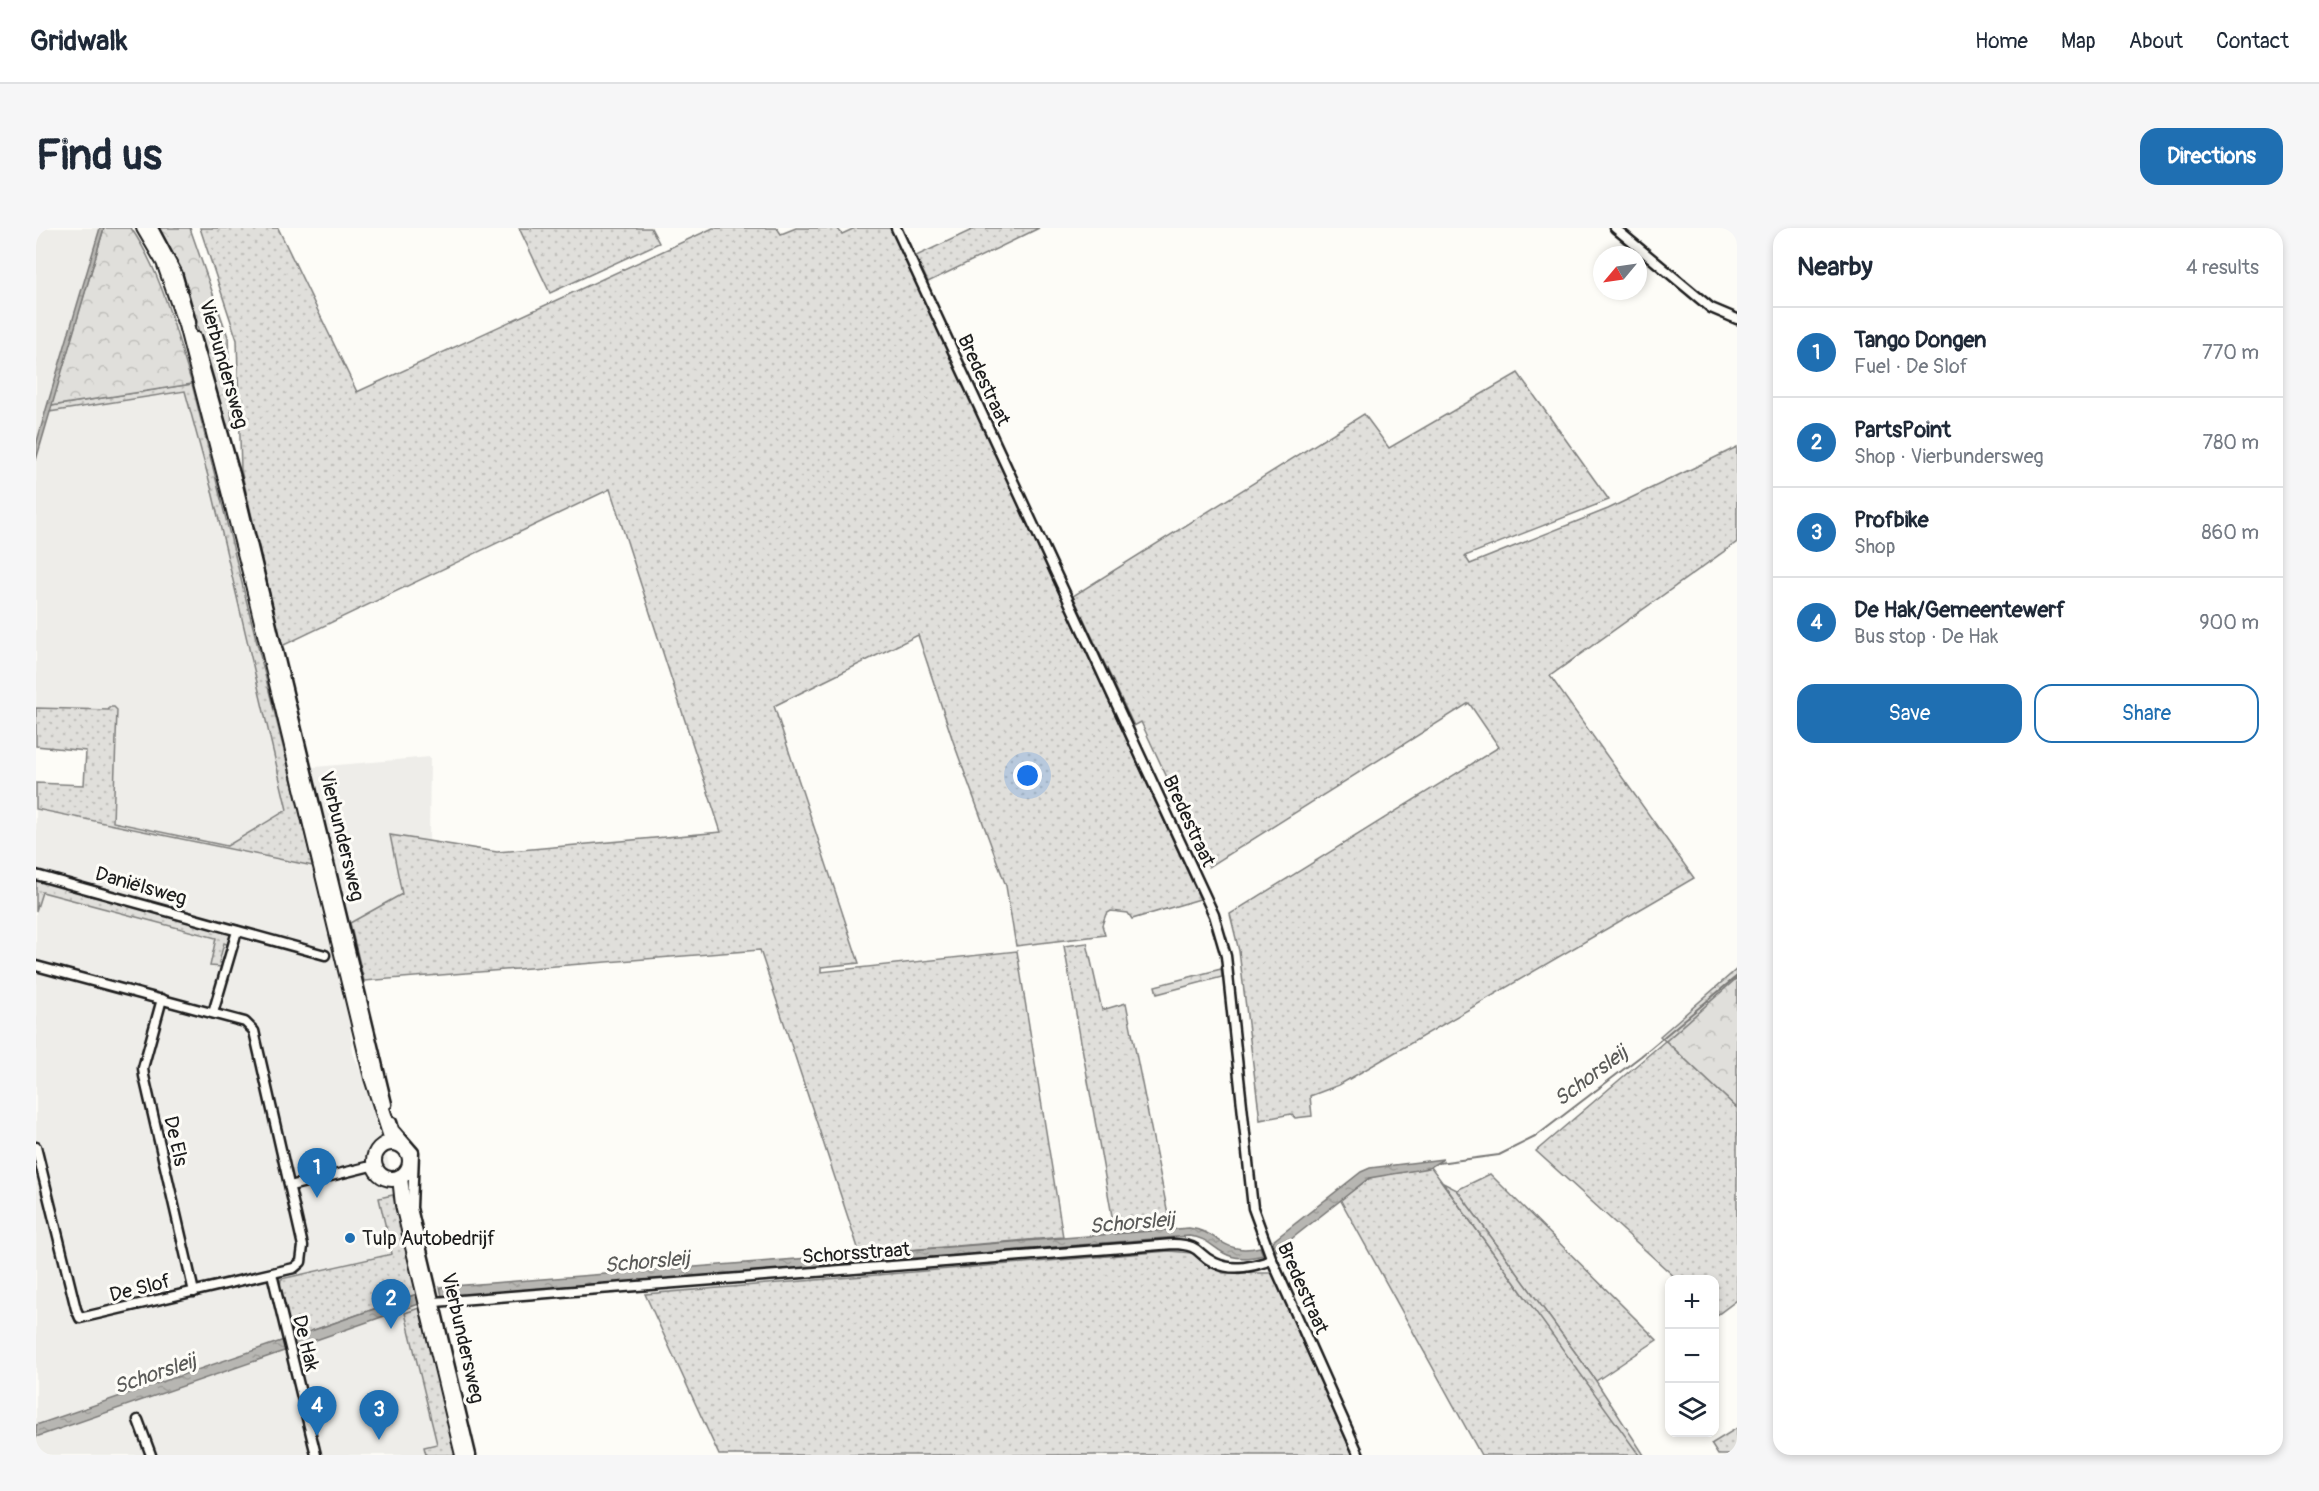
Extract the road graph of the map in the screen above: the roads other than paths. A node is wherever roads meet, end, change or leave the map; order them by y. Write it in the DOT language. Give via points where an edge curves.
graph roads {
  1 [pos="144,228"];
  2 [pos="153,228"];
  3 [pos="896,228"];
  4 [pos="1615,228"];
  5 [pos="1737,319"];
  6 [pos="221,441"];
  7 [pos="36,875"];
  8 [pos="237,931"];
  9 [pos="325,955"];
  10 [pos="36,966"];
  11 [pos="162,999"];
  12 [pos="213,1013"];
  13 [pos="376,1077"];
  14 [pos="388,1144"];
  15 [pos="36,1148"];
  16 [pos="375,1165"];
  17 [pos="395,1178"];
  18 [pos="290,1186"];
  19 [pos="1272,1260"];
  20 [pos="272,1274"];
  21 [pos="194,1292"];
  22 [pos="435,1302"];
  23 [pos="138,1420"];
  24 [pos="151,1455"];
  25 [pos="316,1455"];
  26 [pos="463,1455"];
  27 [pos="471,1455"];
  28 [pos="1359,1455"];
  1 -- 6 [label="main road, Vierbundersweg" via="176,293"];
  2 -- 6 [label="street, Vierbundersweg" via="177,273"];
  3 -- 19 [label="street, Bredestraat" via="1214,915 1226,956 1253,1208"];
  4 -- 5 [label="street" via="1711,308"];
  6 -- 13 [label="main road, Vierbundersweg"];
  7 -- 8 [label="street, Daniëlsweg"];
  8 -- 9 [label="street, Daniëlsweg"];
  8 -- 12 [label="street"];
  10 -- 11 [label="street, De Slof"];
  11 -- 12 [label="street, De Slof"];
  11 -- 21 [label="street, De Els" via="143,1068"];
  12 -- 18 [label="street, De Slof" via="245,1022 254,1031"];
  13 -- 14 [label="main road, Vierbundersweg"];
  13 -- 22 [label="street, Vierbundersweg" via="394,1129 414,1152 412,1208"];
  14 -- 16 [label="main road" via="376,1154"];
  14 -- 17 [label="main road" via="404,1147 410,1157 408,1168"];
  15 -- 21 [label="street, De Slof" via="80,1318"];
  16 -- 17 [label="main road" via="380,1174"];
  16 -- 18 [label="street"];
  17 -- 26 [label="main road, Vierbundersweg"];
  18 -- 20 [label="street, De Slof" via="302,1263"];
  19 -- 22 [label="street, Schorsstraat" via="1246,1268 1227,1267 1214,1263 1196,1247 1173,1244"];
  19 -- 28 [label="street, Bredestraat"];
  20 -- 21 [label="street, De Slof"];
  20 -- 25 [label="street, De Hak"];
  22 -- 27 [label="street, Vierbundersweg"];
  23 -- 24 [label="street"];
}
